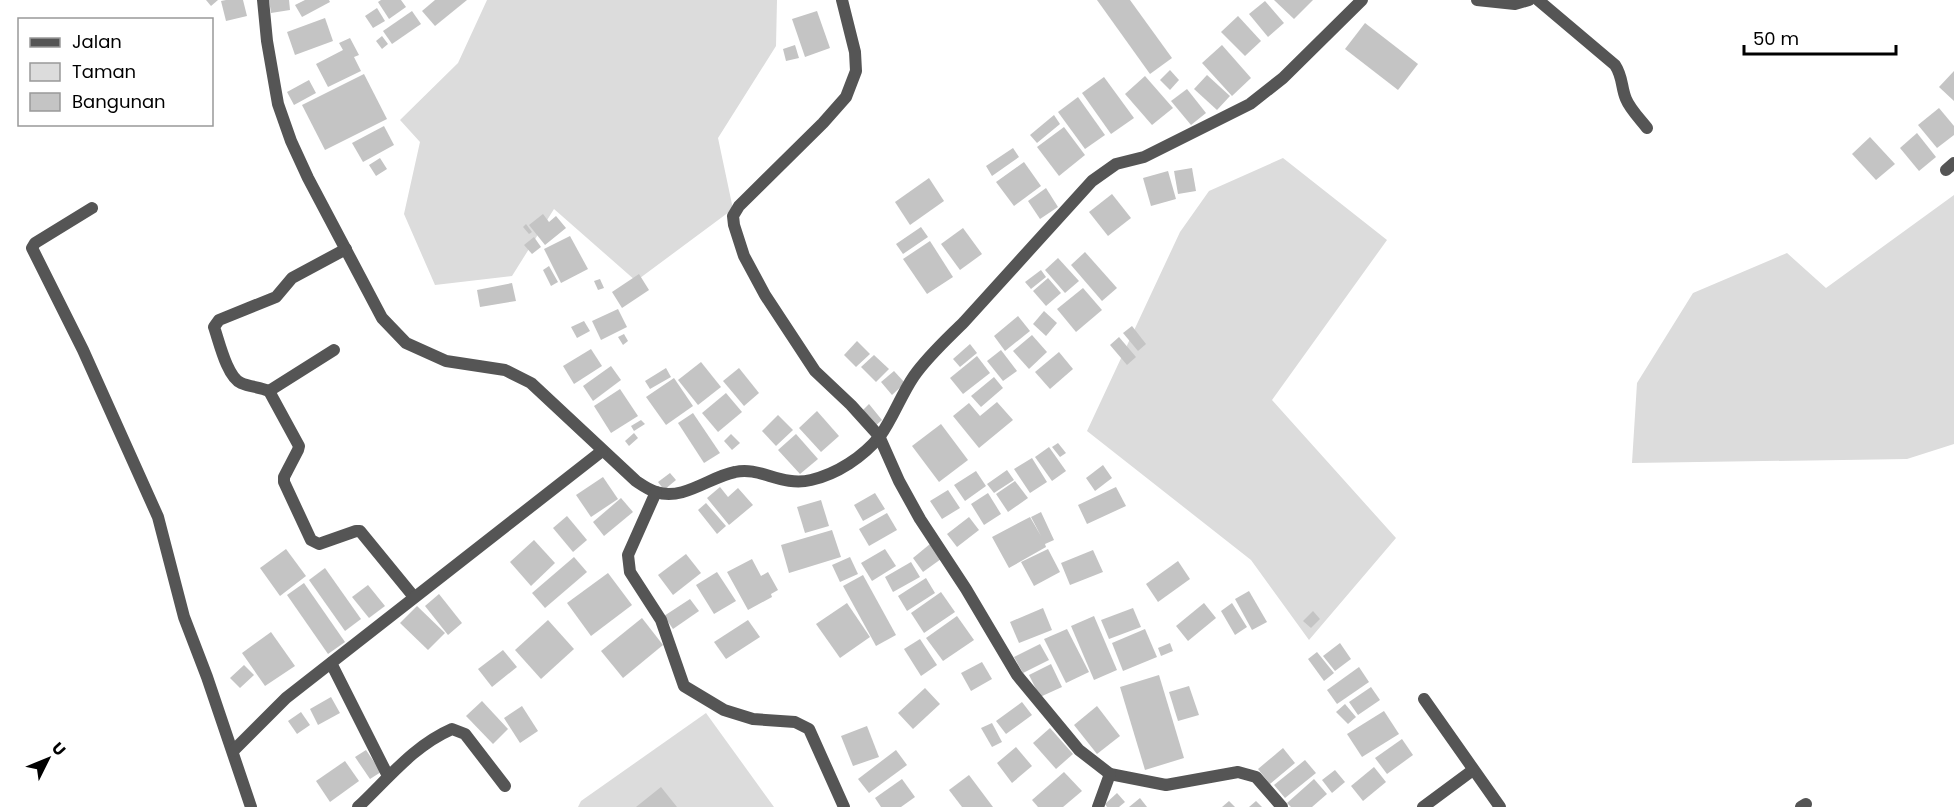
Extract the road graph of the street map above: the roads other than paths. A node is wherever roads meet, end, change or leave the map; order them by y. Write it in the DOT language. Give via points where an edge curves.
graph roads {
  1 [pos="263,0"];
  2 [pos="842,0"];
  3 [pos="1362,0"];
  4 [pos="1477,0"];
  5 [pos="1529,0"];
  6 [pos="1538,0"];
  7 [pos="1647,128"];
  8 [pos="92,208"];
  9 [pos="346,249"];
  10 [pos="334,350"];
  11 [pos="269,391"];
  12 [pos="879,436"];
  13 [pos="602,451"];
  14 [pos="656,492"];
  15 [pos="414,597"];
  16 [pos="332,663"];
  17 [pos="1424,699"];
  18 [pos="233,751"];
  19 [pos="1473,770"];
  20 [pos="1110,774"];
  21 [pos="388,776"];
  22 [pos="505,786"];
  23 [pos="251,807"];
  24 [pos="358,807"];
  25 [pos="844,807"];
  26 [pos="1098,807"];
  27 [pos="1282,807"];
  28 [pos="1423,807"];
  29 [pos="1500,807"];
  1 -- 9 [label="street" via="278,104 308,178"];
  2 -- 12 [label="street" via="856,71 846,97 739,206 734,225 744,256 765,295 810,363"];
  3 -- 12 [label="street" via="1283,78 1250,104 1144,157 1116,164 1092,181 943,342 915,376"];
  4 -- 5 [label="street" via="1515,4"];
  6 -- 7 [label="street" via="1615,65 1622,75 1629,104"];
  8 -- 18 [label="street" via="32,248 158,517 184,617"];
  9 -- 11 [label="street" via="292,278 276,297 215,323 224,357 235,378"];
  9 -- 13 [label="street" via="382,318 406,343 446,361 505,370 531,383"];
  10 -- 11 [label="street"];
  11 -- 15 [label="street" via="299,446 284,482 311,540 319,544 360,531"];
  12 -- 14 [label="street" via="856,459 812,480 778,480 744,471 672,494"];
  12 -- 20 [label="street" via="920,519 1017,675 1080,750"];
  13 -- 14 [label="street" via="636,481"];
  13 -- 15 [label="street"];
  14 -- 25 [label="street" via="628,563 661,620 684,686 724,710 753,719 795,722 809,729"];
  15 -- 16 [label="street"];
  16 -- 18 [label="street" via="286,698"];
  16 -- 21 [label="street"];
  17 -- 19 [label="street"];
  18 -- 23 [label="street"];
  19 -- 28 [label="street"];
  19 -- 29 [label="street"];
  20 -- 26 [label="street"];
  20 -- 27 [label="street" via="1166,785 1238,772 1256,777"];
  21 -- 22 [label="street" via="426,743 455,729 465,734"];
  21 -- 24 [label="street"];
}
